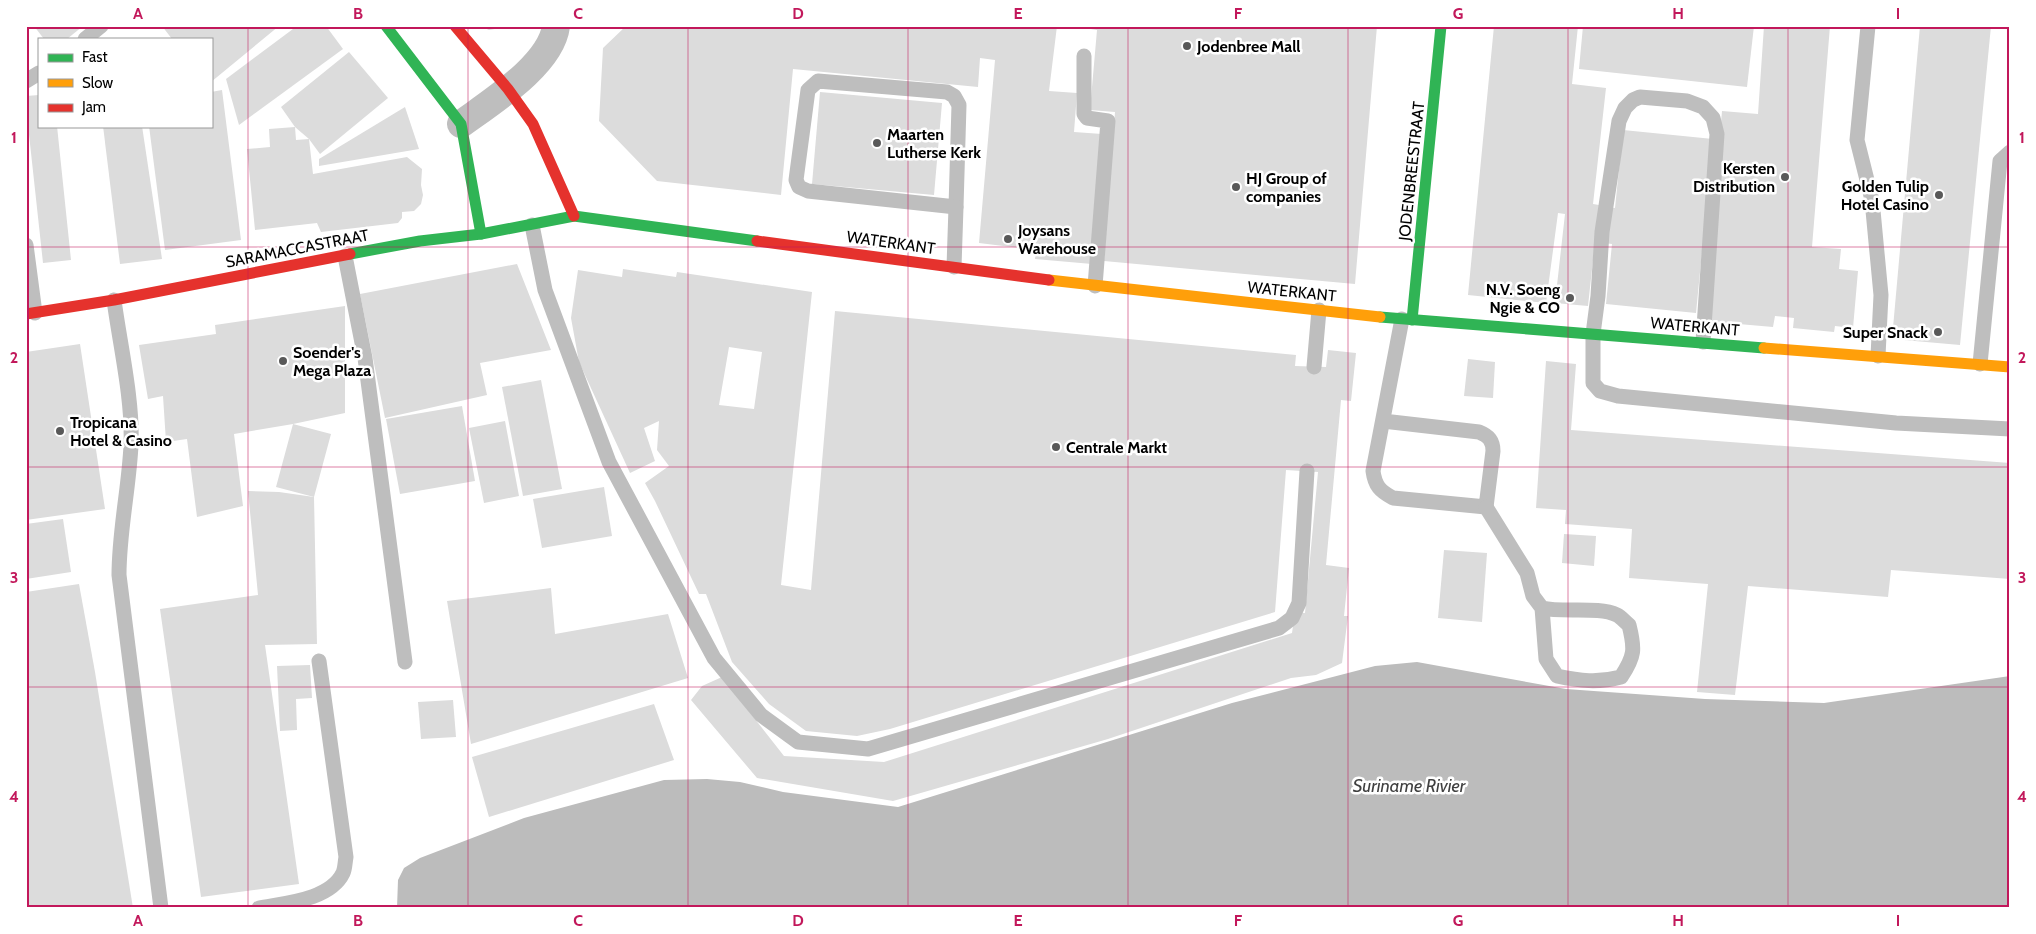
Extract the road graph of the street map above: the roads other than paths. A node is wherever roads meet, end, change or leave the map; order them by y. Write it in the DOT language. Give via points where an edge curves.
graph roads {
  1 [pos="101,26"];
  2 [pos="386,26"];
  3 [pos="455,26"];
  4 [pos="556,26"];
  5 [pos="1441,26"];
  6 [pos="1868,26"];
  7 [pos="86,38"];
  8 [pos="1084,56"];
  9 [pos="38,73"];
  10 [pos="26,82"];
  11 [pos="508,89"];
  12 [pos="461,124"];
  13 [pos="2010,152"];
  14 [pos="956,207"];
  15 [pos="574,216"];
  16 [pos="532,224"];
  17 [pos="481,234"];
  18 [pos="26,245"];
  19 [pos="345,256"];
  20 [pos="954,267"];
  21 [pos="1095,286"];
  22 [pos="114,300"];
  23 [pos="1319,310"];
  24 [pos="30,314"];
  25 [pos="1407,319"];
  26 [pos="1593,334"];
  27 [pos="1703,342"];
  28 [pos="1878,356"];
  29 [pos="1980,364"];
  30 [pos="1314,367"];
  31 [pos="2010,367"];
  32 [pos="1383,421"];
  33 [pos="2010,429"];
  34 [pos="1307,471"];
  35 [pos="1486,507"];
  36 [pos="1542,608"];
  37 [pos="318,661"];
  38 [pos="404,662"];
  39 [pos="161,908"];
  40 [pos="259,908"];
  1 -- 7 [label="lane"];
  2 -- 12 [label="main road"];
  3 -- 11 [label="main road"];
  4 -- 11 [label="street" via="545,54"];
  5 -- 25 [label="main road, JODENBREESTRAAT"];
  6 -- 28 [label="lane" via="1857,140 1872,200 1881,295"];
  8 -- 21 [label="lane" via="1084,114 1087,118 1108,121"];
  9 -- 10 [label="lane"];
  11 -- 12 [label="street"];
  11 -- 15 [label="main road" via="533,124"];
  12 -- 17 [label="main road"];
  13 -- 29 [label="lane" via="2000,161"];
  14 -- 14 [label="lane" via="958,105 954,96 947,92 818,81 812,84 808,90 796,180 799,187 808,191"];
  14 -- 20 [label="lane"];
  15 -- 16 [label="main road, SARAMACCASTRAAT"];
  15 -- 20 [label="main road, WATERKANT"];
  16 -- 17 [label="main road, SARAMACCASTRAAT"];
  16 -- 34 [label="lane" via="545,290 609,462 714,658 761,715 798,742 868,749 1279,628 1292,618 1299,603"];
  17 -- 19 [label="main road, SARAMACCASTRAAT" via="420,241"];
  18 -- 24 [label="lane"];
  19 -- 22 [label="main road, SARAMACCASTRAAT"];
  19 -- 38 [label="lane" via="365,358"];
  20 -- 21 [label="main road, WATERKANT"];
  21 -- 23 [label="main road, WATERKANT"];
  22 -- 24 [label="main road, SARAMACCASTRAAT"];
  22 -- 39 [label="lane" via="131,421 119,575"];
  23 -- 25 [label="main road, WATERKANT"];
  23 -- 30 [label="lane"];
  25 -- 26 [label="main road, WATERKANT"];
  25 -- 32 [label="lane"];
  26 -- 27 [label="main road, WATERKANT"];
  26 -- 27 [label="lane" via="1604,223 1619,122 1625,108 1640,97 1687,101 1703,107 1713,118 1717,134"];
  26 -- 33 [label="lane" via="1593,383 1600,391 1618,396 1896,423"];
  27 -- 28 [label="main road, WATERKANT"];
  28 -- 29 [label="main road, WATERKANT"];
  29 -- 31 [label="main road, WATERKANT"];
  32 -- 35 [label="lane" via="1487,435 1493,443 1493,451"];
  32 -- 35 [label="lane" via="1373,471 1375,483 1382,493 1393,498"];
  35 -- 36 [label="lane" via="1527,573 1533,596"];
  36 -- 36 [label="lane" via="1606,612 1617,615 1629,625 1634,652 1622,677 1602,682 1581,682 1557,676 1546,659"];
  37 -- 40 [label="lane" via="346,857 344,872 322,893"];
}
